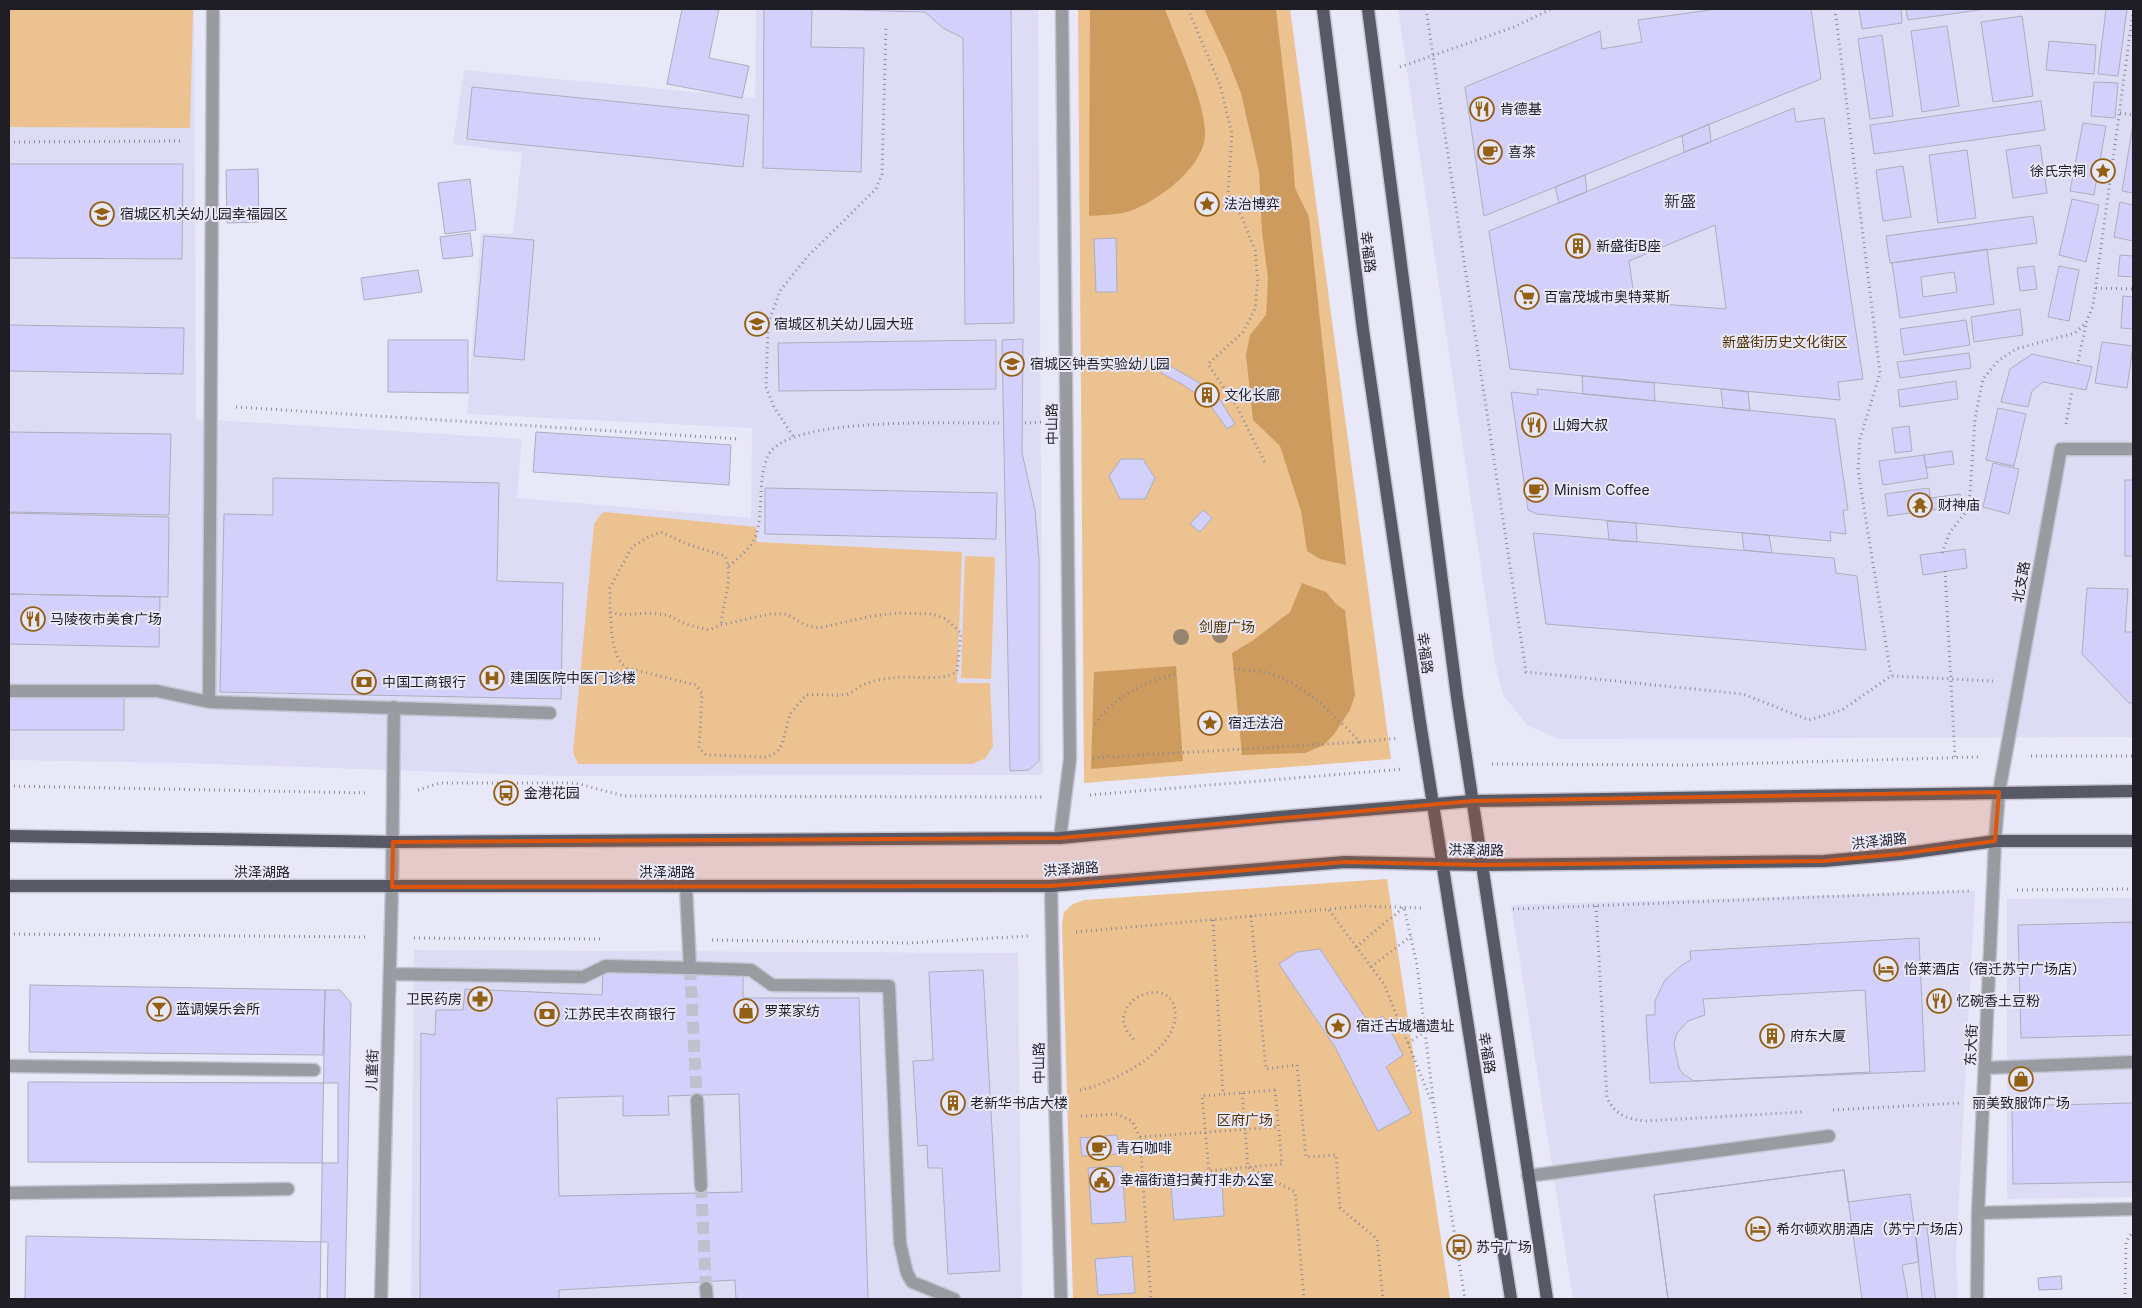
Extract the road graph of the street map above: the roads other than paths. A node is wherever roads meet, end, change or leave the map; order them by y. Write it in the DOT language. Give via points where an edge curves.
graph roads {
  1 [pos="213,9"];
  2 [pos="1062,9"];
  3 [pos="1323,9"];
  4 [pos="1368,9"];
  5 [pos="2133,449"];
  6 [pos="9,691"];
  7 [pos="209,702"];
  8 [pos="394,707"];
  9 [pos="550,713"];
  10 [pos="2133,791"];
  11 [pos="1999,792"];
  12 [pos="1472,801"];
  13 [pos="1433,804"];
  14 [pos="9,836"];
  15 [pos="1060,838"];
  16 [pos="2133,841"];
  17 [pos="393,842"];
  18 [pos="1994,842"];
  19 [pos="1442,864"];
  20 [pos="1481,865"];
  21 [pos="9,886"];
  22 [pos="1051,886"];
  23 [pos="392,887"];
  24 [pos="686,887"];
  25 [pos="690,968"];
  26 [pos="390,974"];
  27 [pos="2133,1062"];
  28 [pos="9,1066"];
  29 [pos="1985,1068"];
  30 [pos="314,1070"];
  31 [pos="697,1100"];
  32 [pos="1829,1136"];
  33 [pos="1528,1176"];
  34 [pos="701,1186"];
  35 [pos="288,1189"];
  36 [pos="9,1193"];
  37 [pos="2133,1209"];
  38 [pos="1978,1213"];
  39 [pos="381,1299"];
  40 [pos="954,1299"];
  41 [pos="1061,1299"];
  42 [pos="1511,1299"];
  43 [pos="1547,1299"];
  44 [pos="1977,1299"];
  1 -- 7 [label="street"];
  2 -- 15 [label="street, 中山路" via="1070,759"];
  3 -- 13 [label="main road, 幸福路" via="1362,330"];
  4 -- 12 [label="main road, 幸福路"];
  5 -- 11 [label="street, 北支路" via="2060,449"];
  6 -- 7 [label="street" via="157,691"];
  7 -- 8 [label="street"];
  8 -- 9 [label="street"];
  8 -- 17 [label="street, 儿童街"];
  10 -- 11 [label="main road"];
  11 -- 12 [label="main road"];
  11 -- 18 [label="street, 东大街"];
  12 -- 13 [label="main road"];
  12 -- 20 [label="main road, 幸福路"];
  13 -- 15 [label="main road"];
  13 -- 19 [label="main road, 幸福路"];
  14 -- 17 [label="main road"];
  15 -- 17 [label="main road"];
  16 -- 18 [label="main road, 洪泽湖路"];
  17 -- 23 [label="street, 儿童街"];
  18 -- 20 [label="main road, 洪泽湖路" via="1824,861"];
  18 -- 29 [label="street, 东大街"];
  19 -- 20 [label="main road, 洪泽湖路"];
  19 -- 22 [label="main road, 洪泽湖路" via="1345,862"];
  19 -- 42 [label="main road, 幸福路"];
  20 -- 33 [label="main road, 幸福路"];
  21 -- 23 [label="main road, 洪泽湖路"];
  22 -- 24 [label="main road, 洪泽湖路"];
  22 -- 41 [label="street, 中山路"];
  23 -- 24 [label="main road, 洪泽湖路"];
  23 -- 26 [label="street, 儿童街"];
  24 -- 25 [label="street"];
  25 -- 26 [label="street" via="606,966 583,977"];
  25 -- 40 [label="street" via="751,970 772,985 889,986 900,1243 912,1282"];
  26 -- 39 [label="street, 儿童街"];
  27 -- 29 [label="street"];
  28 -- 30 [label="street"];
  29 -- 38 [label="street, 东大街"];
  31 -- 34 [label="street"];
  32 -- 33 [label="street"];
  33 -- 43 [label="main road, 幸福路"];
  35 -- 36 [label="street"];
  37 -- 38 [label="street"];
  38 -- 44 [label="street, 东大街"];
}
